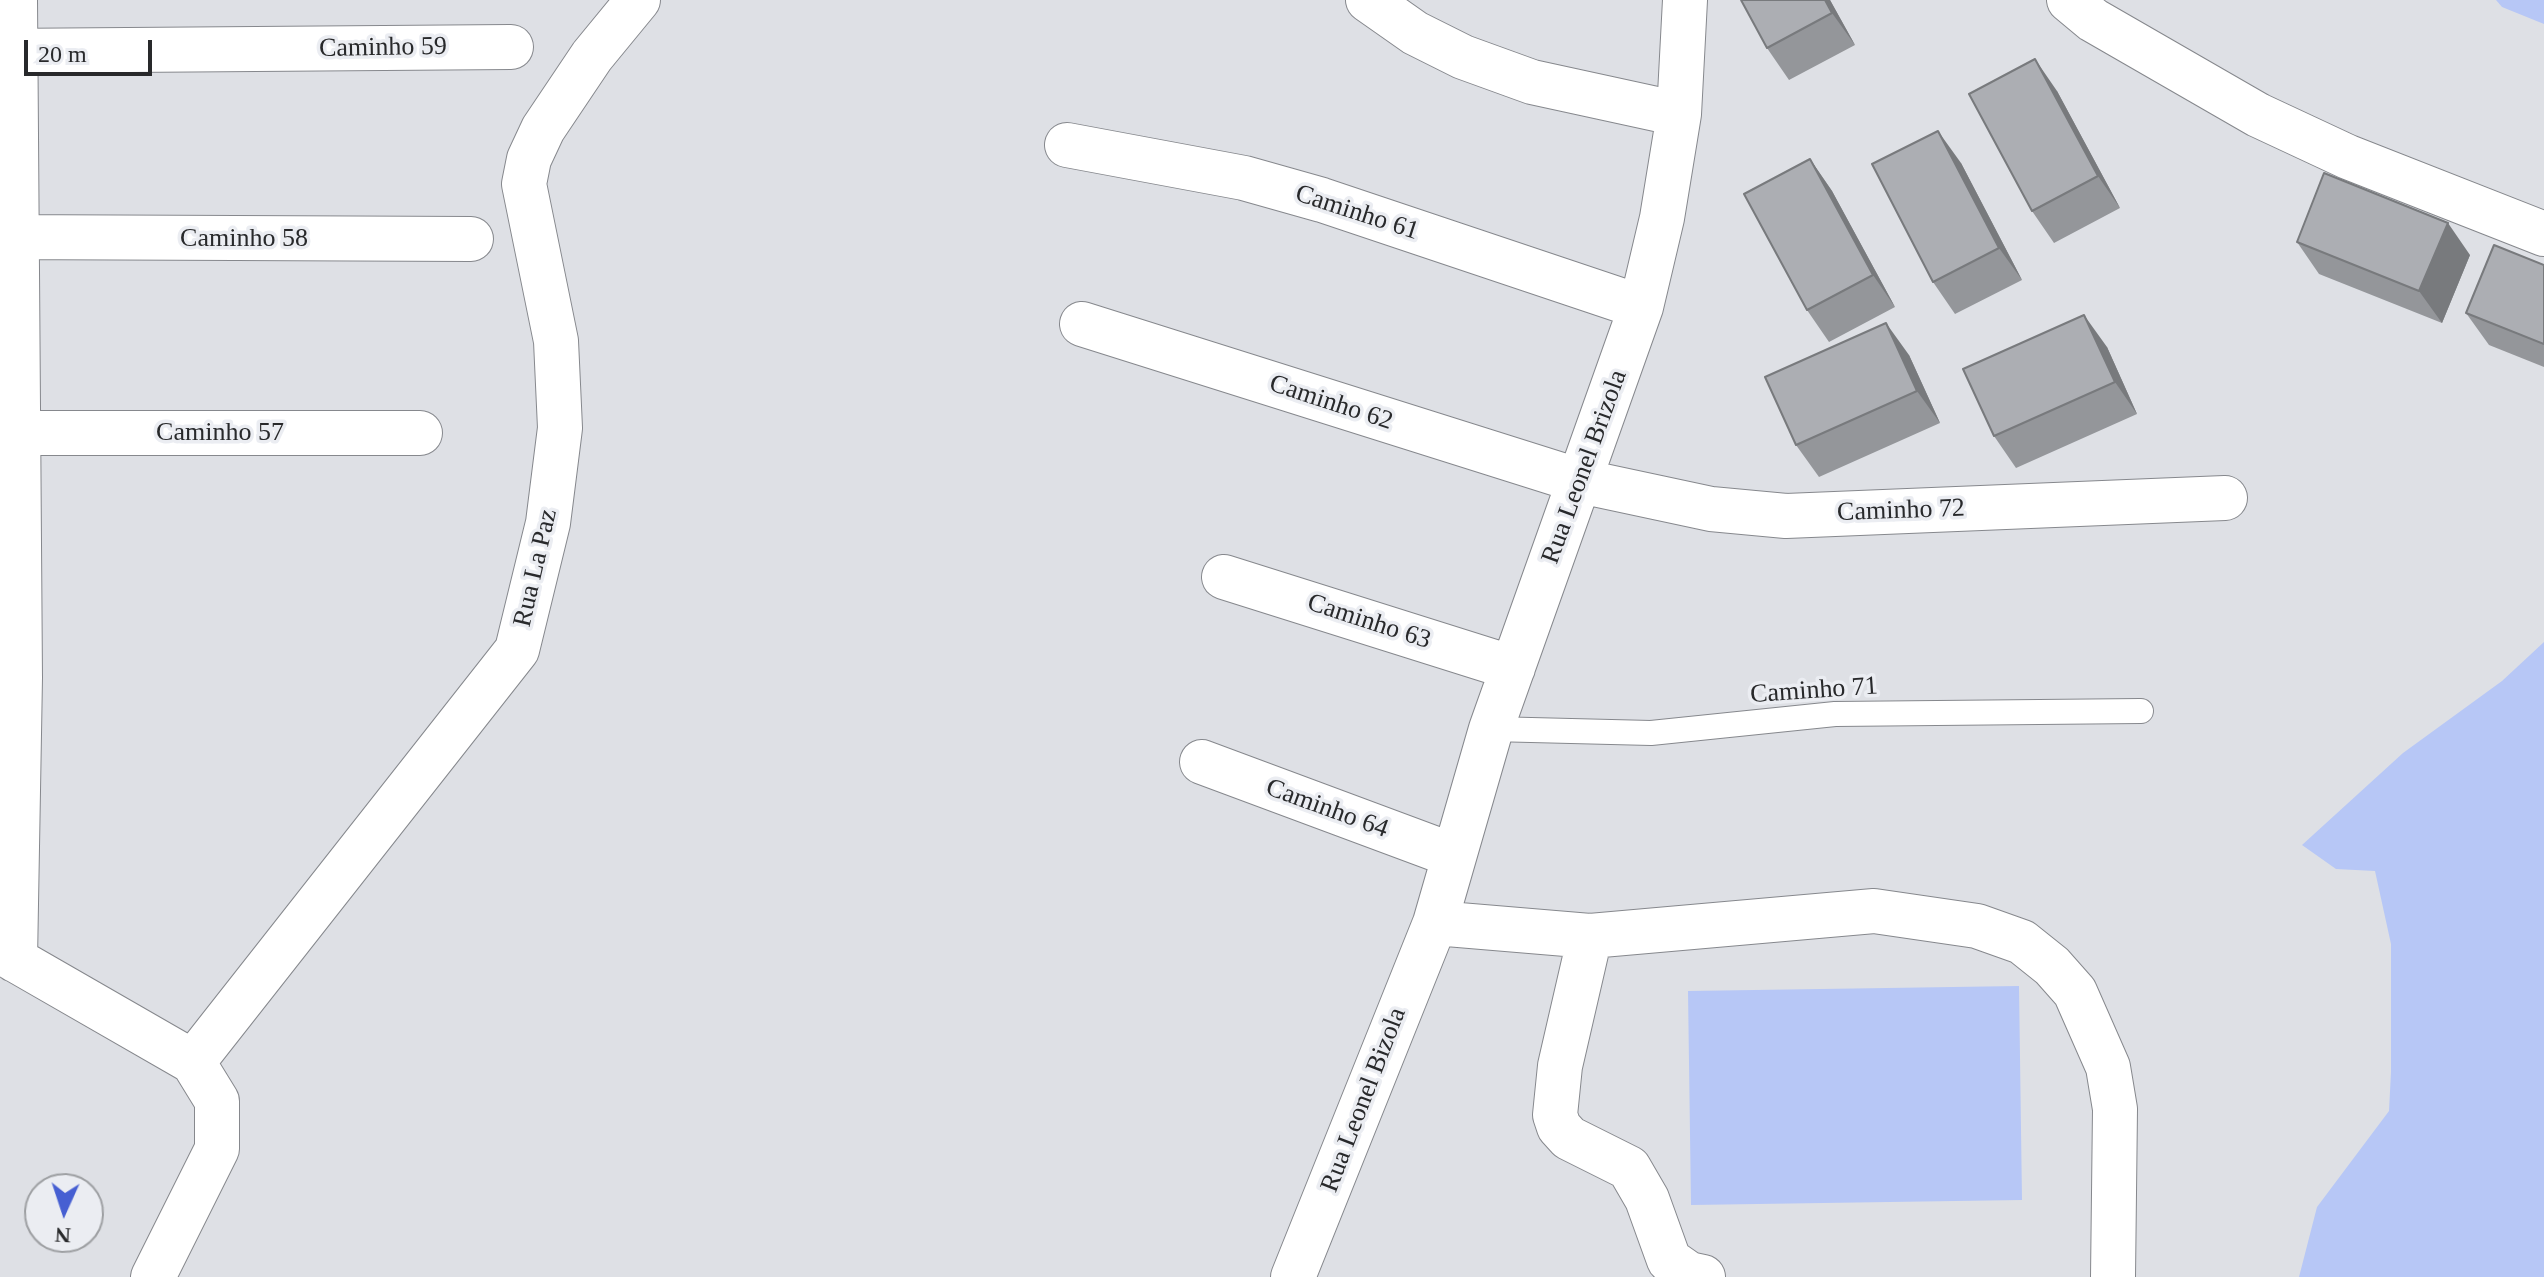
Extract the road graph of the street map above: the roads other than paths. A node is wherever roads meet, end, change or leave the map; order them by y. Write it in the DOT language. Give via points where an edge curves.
graph roads {
  1 [pos="15,0"];
  2 [pos="638,0"];
  3 [pos="1368,0"];
  4 [pos="1685,0"];
  5 [pos="2069,0"];
  6 [pos="511,47"];
  7 [pos="8,52"];
  8 [pos="1679,114"];
  9 [pos="1067,145"];
  10 [pos="2544,234"];
  11 [pos="8,237"];
  12 [pos="471,239"];
  13 [pos="1641,307"];
  14 [pos="1082,324"];
  15 [pos="420,433"];
  16 [pos="13,466"];
  17 [pos="1580,481"];
  18 [pos="2225,498"];
  19 [pos="1224,577"];
  20 [pos="1513,668"];
  21 [pos="2141,711"];
  22 [pos="1491,729"];
  23 [pos="1202,762"];
  24 [pos="1452,855"];
  25 [pos="1435,923"];
  26 [pos="1590,936"];
  27 [pos="8,956"];
  28 [pos="193,1062"];
  29 [pos="153,1277"];
  30 [pos="1293,1277"];
  31 [pos="1703,1277"];
  32 [pos="2113,1277"];
  1 -- 7 [label="street"];
  2 -- 28 [label="street, Rua La Paz" via="543,129 524,184 556,341 560,428 548,523 517,650"];
  3 -- 8 [label="street" via="1427,39 1518,77"];
  4 -- 8 [label="street, Rua Leonel Brizola"];
  5 -- 10 [label="street" via="2093,20 2258,115 2348,157"];
  6 -- 7 [label="street, Caminho 59"];
  7 -- 11 [label="street"];
  8 -- 13 [label="street, Rua Leonel Brizola"];
  9 -- 13 [label="street, Caminho 61" via="1257,182"];
  11 -- 12 [label="street, Caminho 58"];
  11 -- 16 [label="street"];
  13 -- 17 [label="street, Rua Leonel Brizola"];
  14 -- 17 [label="street, Caminho 62"];
  15 -- 16 [label="street, Caminho 57"];
  16 -- 27 [label="street"];
  17 -- 18 [label="street, Caminho 72" via="1711,509 1786,516"];
  17 -- 20 [label="street, Rua Leonel Brizola"];
  19 -- 20 [label="street, Caminho 63"];
  20 -- 22 [label="street, Rua Leonel Brizola"];
  21 -- 22 [label="lane, Caminho 71" via="1835,714 1651,733"];
  22 -- 24 [label="street, Rua Leonel Brizola"];
  23 -- 24 [label="street, Caminho 64"];
  24 -- 25 [label="street, Rua Leonel Brizola"];
  25 -- 26 [label="street"];
  25 -- 30 [label="street, Rua Leonel Bizola"];
  26 -- 31 [label="street" via="1560,1066 1555,1115 1569,1138 1629,1168 1647,1199 1669,1260"];
  26 -- 32 [label="street" via="1874,911 1977,926 2022,942 2075,992 2108,1067 2115,1109"];
  27 -- 28 [label="street"];
  28 -- 29 [label="street" via="217,1101 217,1149"];
}
